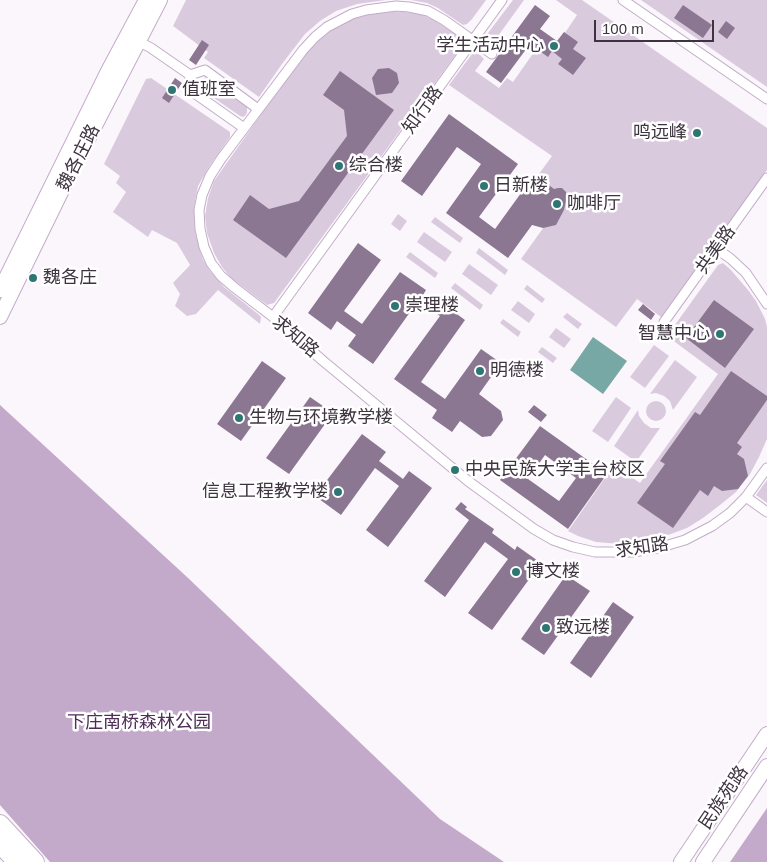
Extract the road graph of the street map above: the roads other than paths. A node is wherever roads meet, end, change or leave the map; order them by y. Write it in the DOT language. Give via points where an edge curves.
graph roads {
  1 [pos="146,0"];
  2 [pos="160,0"];
  3 [pos="502,0"];
  4 [pos="623,0"];
  5 [pos="133,39"];
  6 [pos="472,40"];
  7 [pos="492,54"];
  8 [pos="190,75"];
  9 [pos="767,99"];
  10 [pos="258,109"];
  11 [pos="244,128"];
  12 [pos="767,178"];
  13 [pos="717,248"];
  14 [pos="0,290"];
  15 [pos="767,304"];
  16 [pos="0,317"];
  17 [pos="273,317"];
  18 [pos="664,322"];
  19 [pos="767,470"];
  20 [pos="746,497"];
  21 [pos="767,512"];
  22 [pos="767,734"];
  23 [pos="767,766"];
  24 [pos="0,824"];
  25 [pos="0,844"];
  26 [pos="16,862"];
  27 [pos="35,862"];
  28 [pos="681,862"];
  29 [pos="704,862"];
  1 -- 5 [label="main road, 魏各庄路"];
  2 -- 5 [label="main road, 魏各庄路"];
  3 -- 6 [label="street, 知行路"];
  4 -- 9 [label="street"];
  5 -- 8 [label="street"];
  5 -- 14 [label="main road, 魏各庄路" via="108,71"];
  5 -- 16 [label="main road, 魏各庄路"];
  6 -- 7 [label="street, 求知路"];
  6 -- 10 [label="street, 求知路" via="428,11 396,6 352,14 315,37"];
  6 -- 17 [label="street, 知行路"];
  8 -- 10 [label="street" via="205,70"];
  8 -- 11 [label="street" via="190,90"];
  10 -- 11 [label="street, 求知路"];
  11 -- 17 [label="street, 求知路" via="210,176 199,210 200,229 211,263 221,276"];
  12 -- 13 [label="street, 共美路"];
  13 -- 15 [label="street" via="746,273"];
  13 -- 18 [label="street, 共美路"];
  17 -- 20 [label="street, 求知路" via="468,481 553,540 595,552 658,548 685,540 712,526"];
  19 -- 20 [label="street, 求知路"];
  20 -- 21 [label="street"];
  22 -- 28 [label="main road, 民族苑路"];
  23 -- 29 [label="main road, 民族苑路"];
  24 -- 27 [label="highway"];
  25 -- 26 [label="highway"];
}
